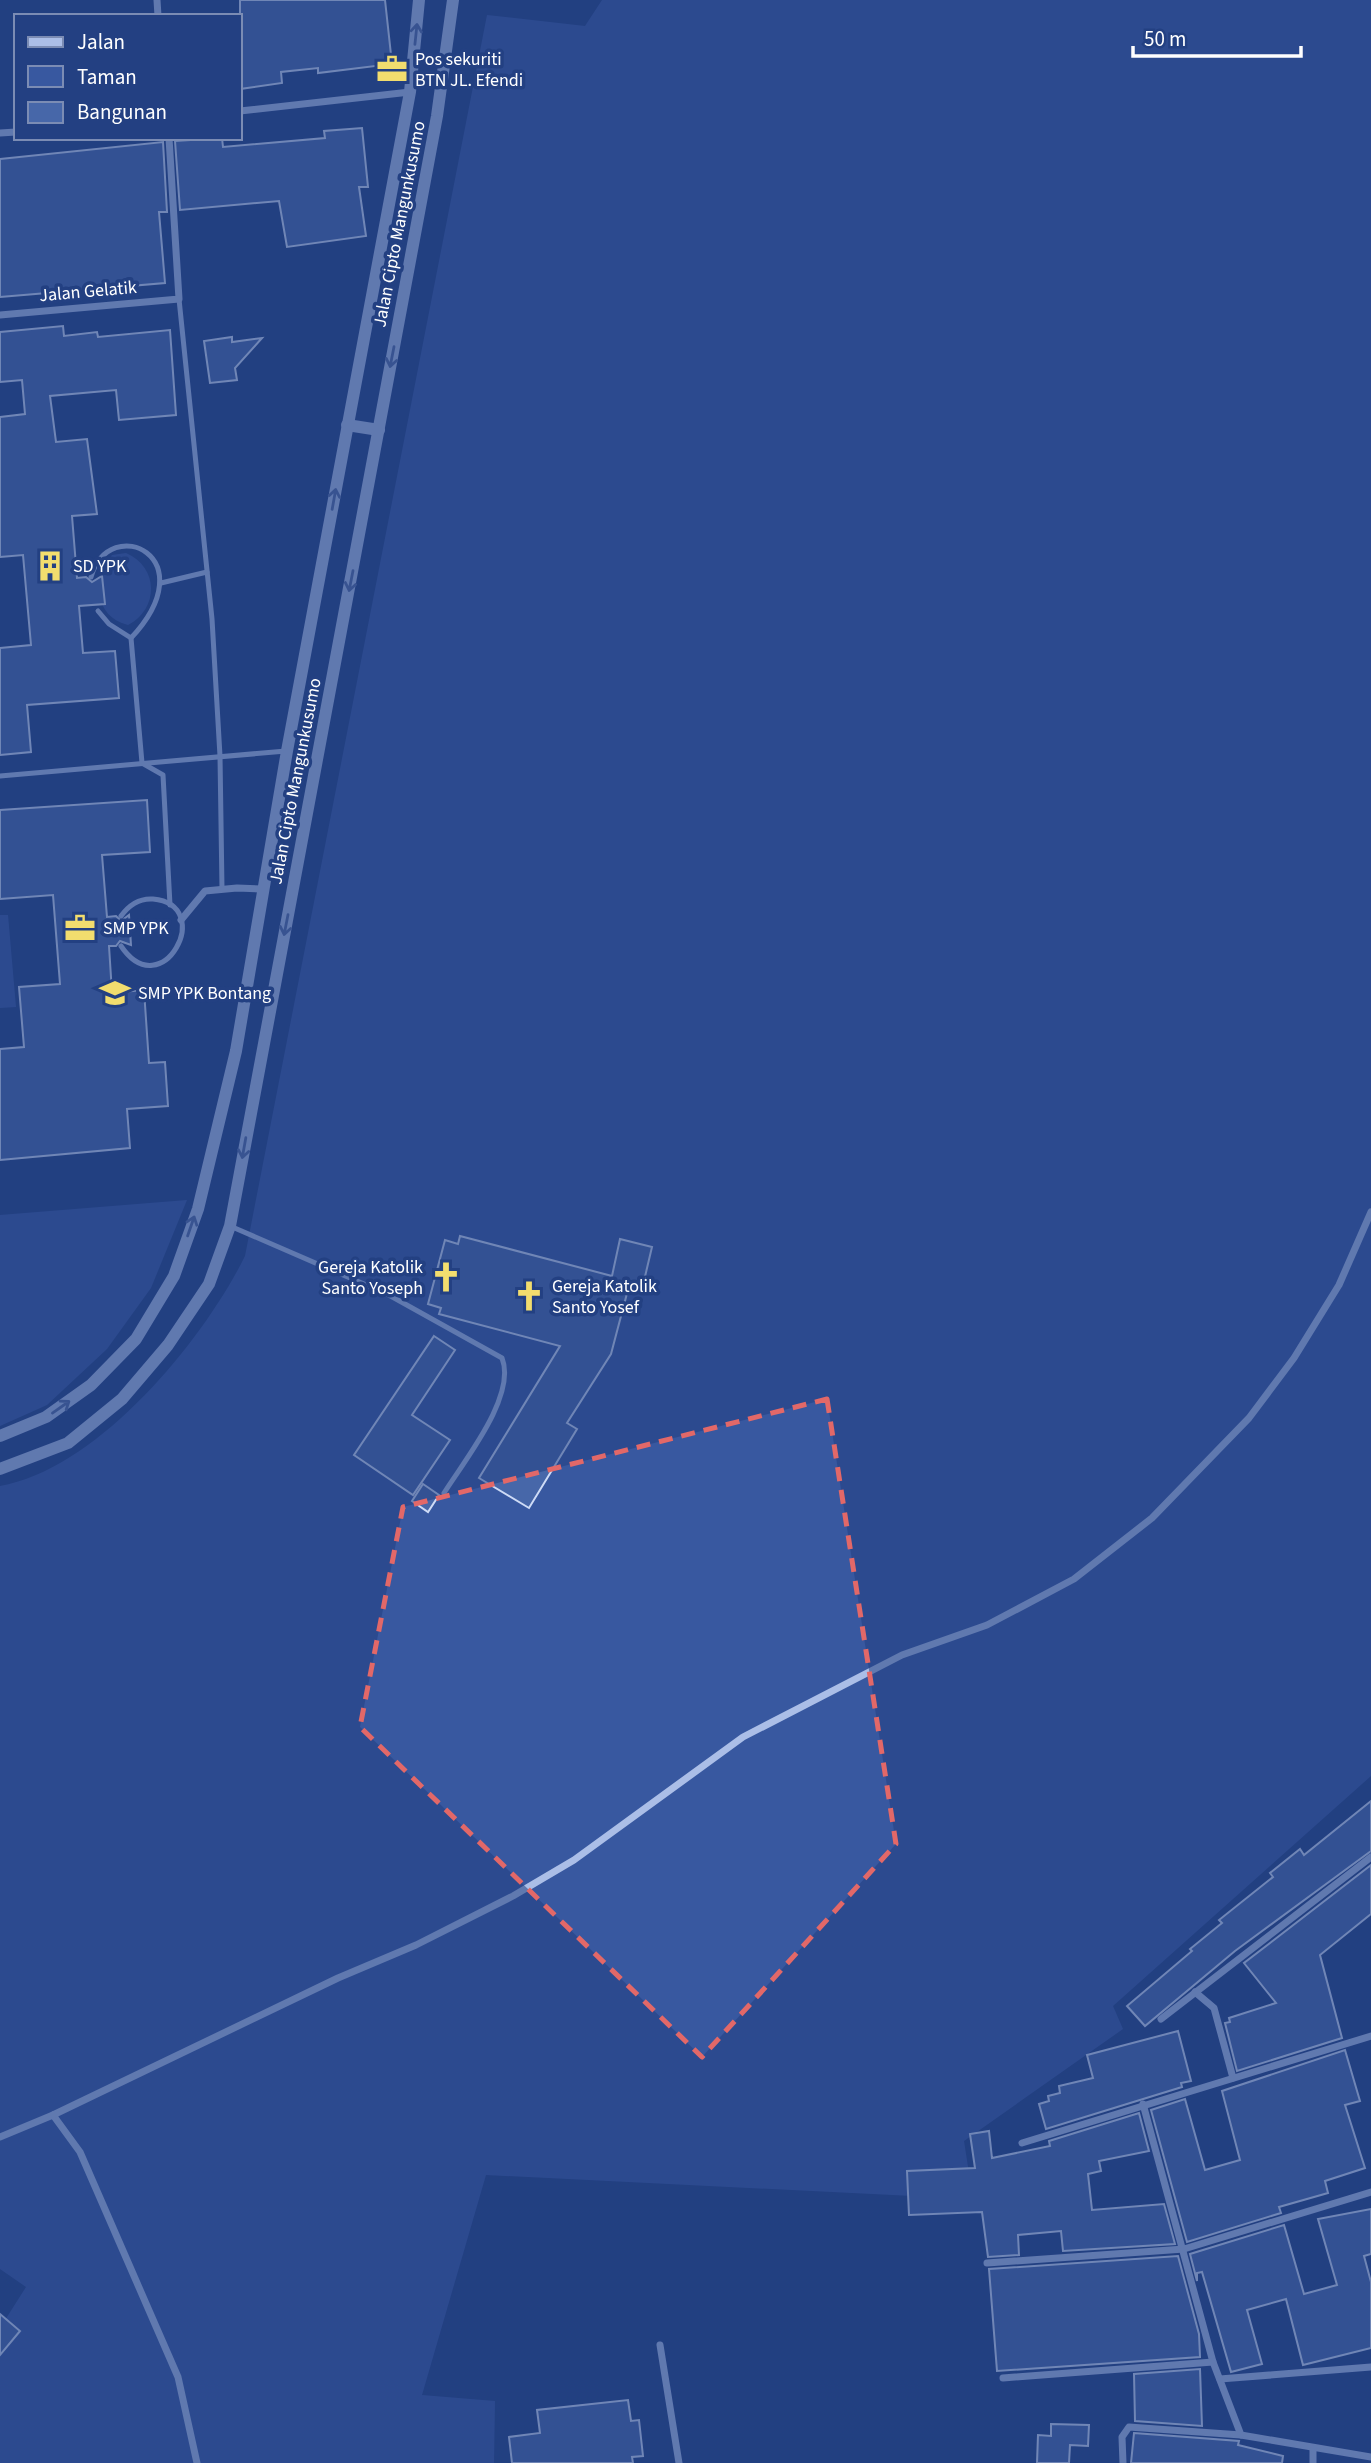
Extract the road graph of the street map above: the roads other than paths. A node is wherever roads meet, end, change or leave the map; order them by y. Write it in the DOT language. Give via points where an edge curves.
graph roads {
  1 [pos="419,0"];
  2 [pos="453,0"];
  3 [pos="411,92"];
  4 [pos="242,111"];
  5 [pos="169,140"];
  6 [pos="179,299"];
  7 [pos="0,315"];
  8 [pos="347,425"];
  9 [pos="379,430"];
  10 [pos="207,572"];
  11 [pos="91,577"];
  12 [pos="161,583"];
  13 [pos="98,611"];
  14 [pos="131,639"];
  15 [pos="287,751"];
  16 [pos="220,755"];
  17 [pos="169,761"];
  18 [pos="142,763"];
  19 [pos="163,775"];
  20 [pos="0,776"];
  21 [pos="222,889"];
  22 [pos="263,890"];
  23 [pos="170,905"];
  24 [pos="121,916"];
  25 [pos="181,920"];
  26 [pos="121,946"];
  27 [pos="1371,1212"];
  28 [pos="230,1226"];
  29 [pos="0,1436"];
  30 [pos="0,1469"];
  31 [pos="444,1493"];
  32 [pos="1371,1857"];
  33 [pos="1195,1992"];
  34 [pos="1161,2019"];
  35 [pos="1371,2036"];
  36 [pos="1233,2078"];
  37 [pos="1143,2104"];
  38 [pos="53,2115"];
  39 [pos="0,2137"];
  40 [pos="1022,2143"];
  41 [pos="1371,2192"];
  42 [pos="1184,2249"];
  43 [pos="987,2263"];
  44 [pos="660,2345"];
  45 [pos="1213,2362"];
  46 [pos="1371,2367"];
  47 [pos="1003,2378"];
  48 [pos="1220,2379"];
  49 [pos="1241,2435"];
  50 [pos="1313,2449"];
  51 [pos="1371,2457"];
  52 [pos="197,2463"];
  53 [pos="679,2463"];
  54 [pos="1123,2463"];
  55 [pos="1313,2463"];
  3 -- 1 [label="street, Jalan Cipto Mangunkusumo, one-way"];
  2 -- 9 [label="street, Jalan Cipto Mangunkusumo, one-way" via="438,116"];
  3 -- 4 [label="street"];
  3 -- 8 [label="street, Jalan Cipto Mangunkusumo"];
  5 -- 6 [label="street"];
  6 -- 7 [label="street, Jalan Gelatik"];
  6 -- 10 [label="lane"];
  8 -- 9 [label="street"];
  15 -- 8 [label="street, Jalan Cipto Mangunkusumo, one-way"];
  9 -- 28 [label="street, Jalan Cipto Mangunkusumo, one-way"];
  10 -- 12 [label="lane"];
  10 -- 16 [label="lane"];
  11 -- 12 [label="lane" via="99,557 129,546 149,554"];
  12 -- 14 [label="lane" via="154,612"];
  13 -- 14 [label="lane"];
  14 -- 18 [label="lane"];
  15 -- 16 [label="lane"];
  15 -- 22 [label="street, Jalan Cipto Mangunkusumo"];
  16 -- 17 [label="lane"];
  16 -- 21 [label="lane"];
  17 -- 18 [label="lane"];
  17 -- 19 [label="lane"];
  18 -- 19 [label="lane"];
  18 -- 20 [label="lane"];
  19 -- 23 [label="lane"];
  21 -- 22 [label="street"];
  21 -- 25 [label="street" via="205,891"];
  29 -- 22 [label="street, Jalan Cipto Mangunkusumo, one-way" via="46,1417 92,1385 136,1339 174,1276 198,1209 236,1051"];
  23 -- 24 [label="lane" via="143,900"];
  23 -- 25 [label="lane"];
  25 -- 26 [label="lane" via="182,940 163,961 134,960"];
  27 -- 38 [label="street" via="1339,1285 1294,1358 1249,1418 1152,1518 1074,1579 987,1625 902,1655 743,1737 574,1860 513,1896"];
  28 -- 30 [label="street, Jalan Cipto Mangunkusumo" via="209,1284 168,1345 122,1399 68,1443"];
  28 -- 31 [label="lane" via="387,1294 502,1358 506,1375 502,1398"];
  32 -- 33 [label="street"];
  33 -- 34 [label="street"];
  33 -- 36 [label="street" via="1214,2008"];
  35 -- 36 [label="street"];
  36 -- 37 [label="street"];
  37 -- 40 [label="street"];
  37 -- 42 [label="street"];
  38 -- 39 [label="street"];
  38 -- 52 [label="street" via="79,2152 178,2377"];
  41 -- 42 [label="street"];
  42 -- 43 [label="street"];
  42 -- 45 [label="street"];
  44 -- 53 [label="street"];
  45 -- 47 [label="street"];
  45 -- 48 [label="street"];
  46 -- 48 [label="street"];
  48 -- 49 [label="street"];
  49 -- 50 [label="street"];
  49 -- 54 [label="street" via="1129,2427 1122,2437"];
  50 -- 51 [label="street"];
  50 -- 55 [label="street"];
}
